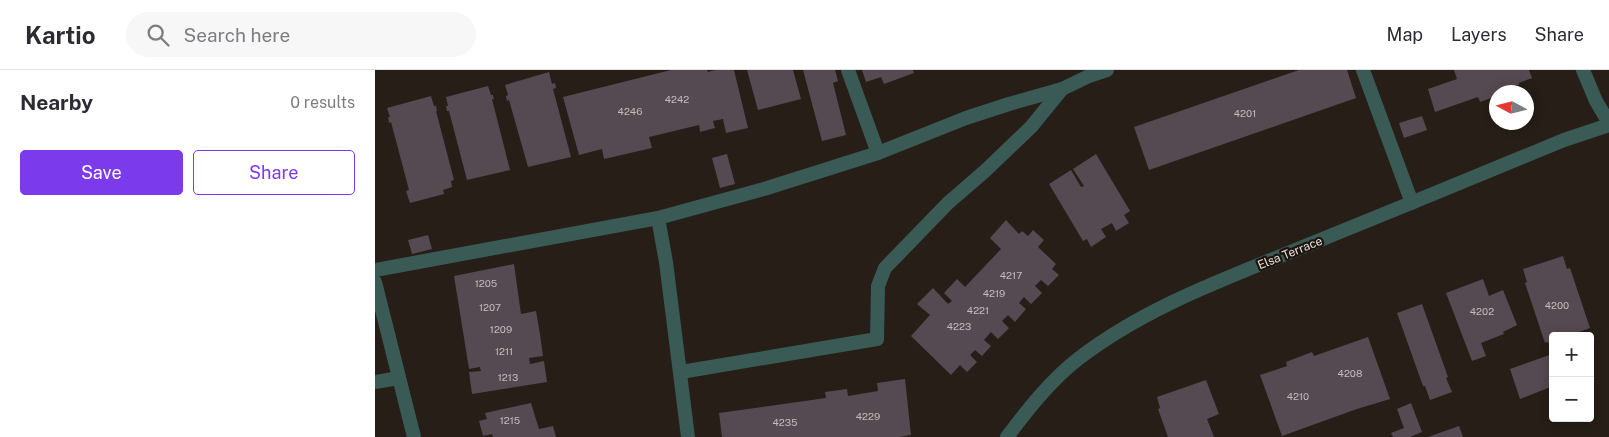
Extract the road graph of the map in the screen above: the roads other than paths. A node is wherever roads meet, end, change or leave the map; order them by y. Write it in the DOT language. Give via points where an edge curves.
graph roads {
  1 [pos="848,70"];
  2 [pos="1107,70"];
  3 [pos="1363,70"];
  4 [pos="1583,70"];
  5 [pos="1062,89"];
  6 [pos="1609,124"];
  7 [pos="878,153"];
  8 [pos="1412,203"];
  9 [pos="658,218"];
  10 [pos="375,270"];
  11 [pos="375,282"];
  12 [pos="378,307"];
  13 [pos="681,372"];
  14 [pos="399,378"];
  15 [pos="375,382"];
  16 [pos="414,437"];
  17 [pos="688,437"];
  18 [pos="1007,437"];
  1 -- 7 [label="street"];
  2 -- 5 [label="street"];
  3 -- 8 [label="street"];
  4 -- 6 [label="street"];
  5 -- 7 [label="street" via="966,118"];
  5 -- 13 [label="street" via="1031,127 948,203 885,268 878,286 877,339"];
  6 -- 8 [label="street, Elsa Terrace"];
  7 -- 9 [label="street"];
  8 -- 18 [label="street, Elsa Terrace" via="1219,281 1156,309 1115,332 1077,360 1042,393"];
  9 -- 10 [label="street"];
  9 -- 13 [label="street"];
  11 -- 12 [label="street"];
  12 -- 14 [label="street"];
  13 -- 17 [label="street"];
  14 -- 15 [label="street"];
  14 -- 16 [label="street"];
}
